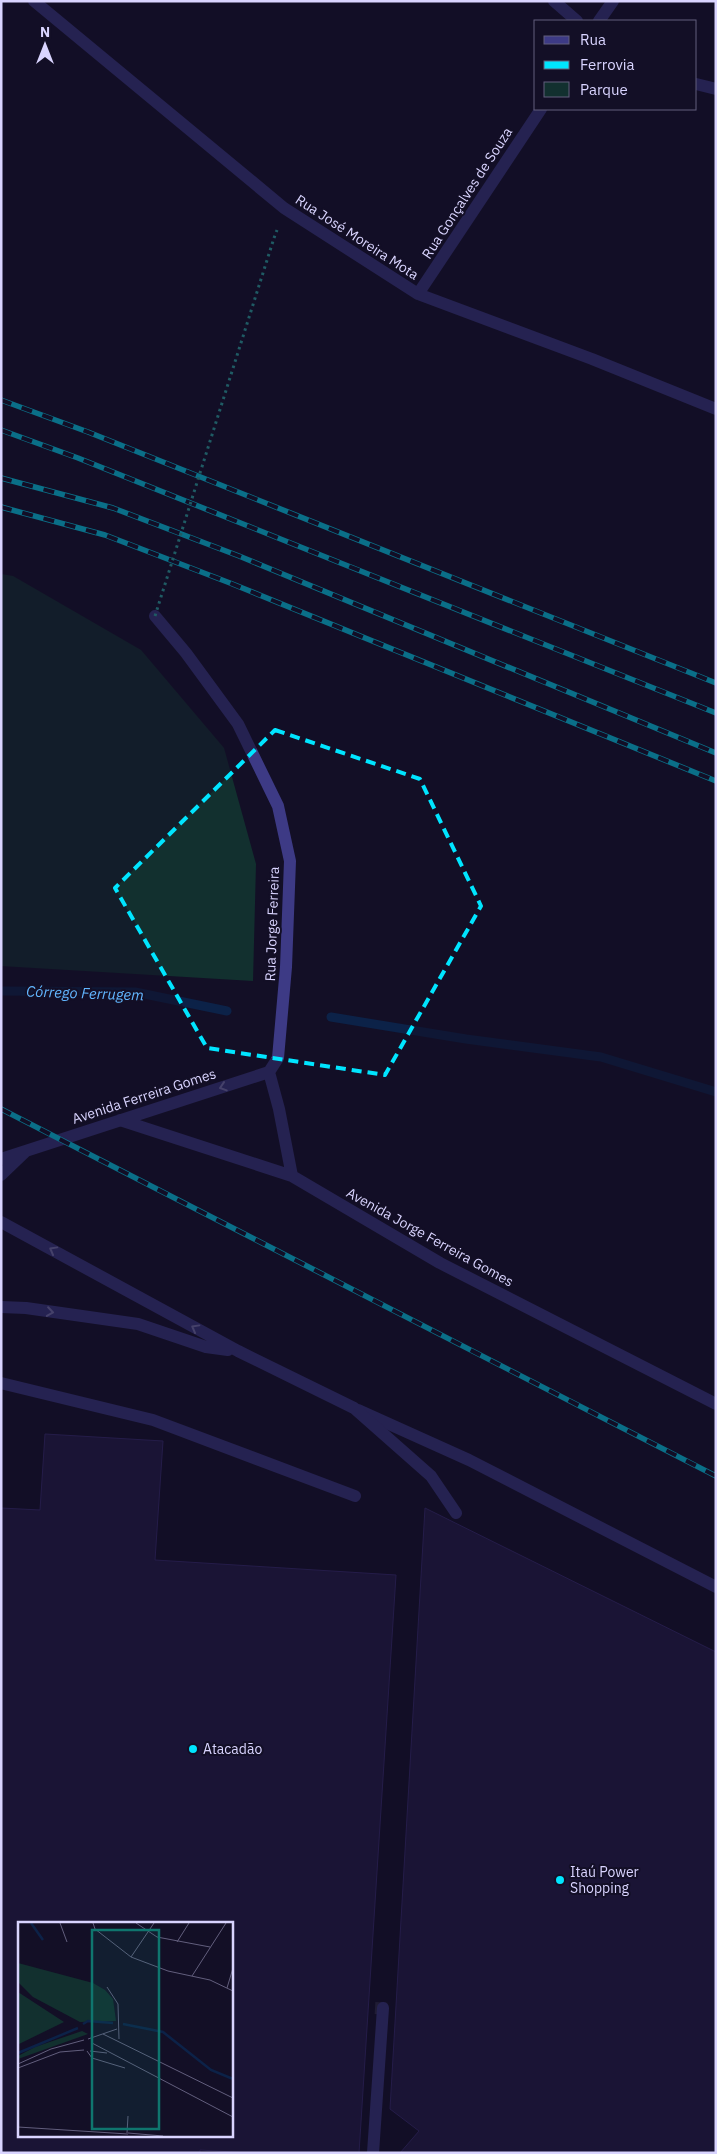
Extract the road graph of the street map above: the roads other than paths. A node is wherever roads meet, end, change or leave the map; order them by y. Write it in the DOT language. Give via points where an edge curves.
graph roads {
  1 [pos="34,1"];
  2 [pos="554,1"];
  3 [pos="613,1"];
  4 [pos="575,20"];
  5 [pos="600,20"];
  6 [pos="697,84"];
  7 [pos="716,90"];
  8 [pos="540,110"];
  9 [pos="418,294"];
  10 [pos="716,409"];
  11 [pos="155,616"];
  12 [pos="269,1072"];
  13 [pos="120,1120"];
  14 [pos="28,1149"];
  15 [pos="1,1159"];
  16 [pos="1,1175"];
  17 [pos="292,1176"];
  18 [pos="1,1222"];
  19 [pos="1,1307"];
  20 [pos="238,1352"];
  21 [pos="1,1383"];
  22 [pos="716,1404"];
  23 [pos="354,1408"];
  24 [pos="355,1496"];
  25 [pos="456,1512"];
  26 [pos="716,1587"];
  27 [pos="383,2008"];
  28 [pos="373,2153"];
  1 -- 9 [label="street, Rua José Moreira Mota" via="284,208"];
  2 -- 4 [label="street"];
  3 -- 5 [label="street"];
  6 -- 7 [label="street"];
  8 -- 9 [label="street, Rua Gonçalves de Souza"];
  9 -- 10 [label="street, Rua José Moreira Mota"];
  11 -- 12 [label="street, Rua Jorge Ferreira" via="238,724 278,806 290,861 278,1058"];
  12 -- 13 [label="street, Avenida Ferreira Gomes, one-way"];
  12 -- 17 [label="street"];
  13 -- 14 [label="street, Avenida Ferreira Gomes"];
  13 -- 17 [label="street, Avenida Jorge Ferreira Gomes"];
  14 -- 15 [label="street, Avenida Ferreira Gomes"];
  14 -- 16 [label="street, Avenida Ferreira Gomes"];
  17 -- 22 [label="street, Avenida Jorge Ferreira Gomes" via="440,1263"];
  20 -- 18 [label="street, one-way"];
  19 -- 20 [label="street, one-way" via="138,1324 206,1347"];
  20 -- 23 [label="street"];
  21 -- 24 [label="street" via="153,1420"];
  23 -- 25 [label="street" via="431,1476"];
  23 -- 26 [label="street" via="469,1460"];
  27 -- 28 [label="street"];
}
